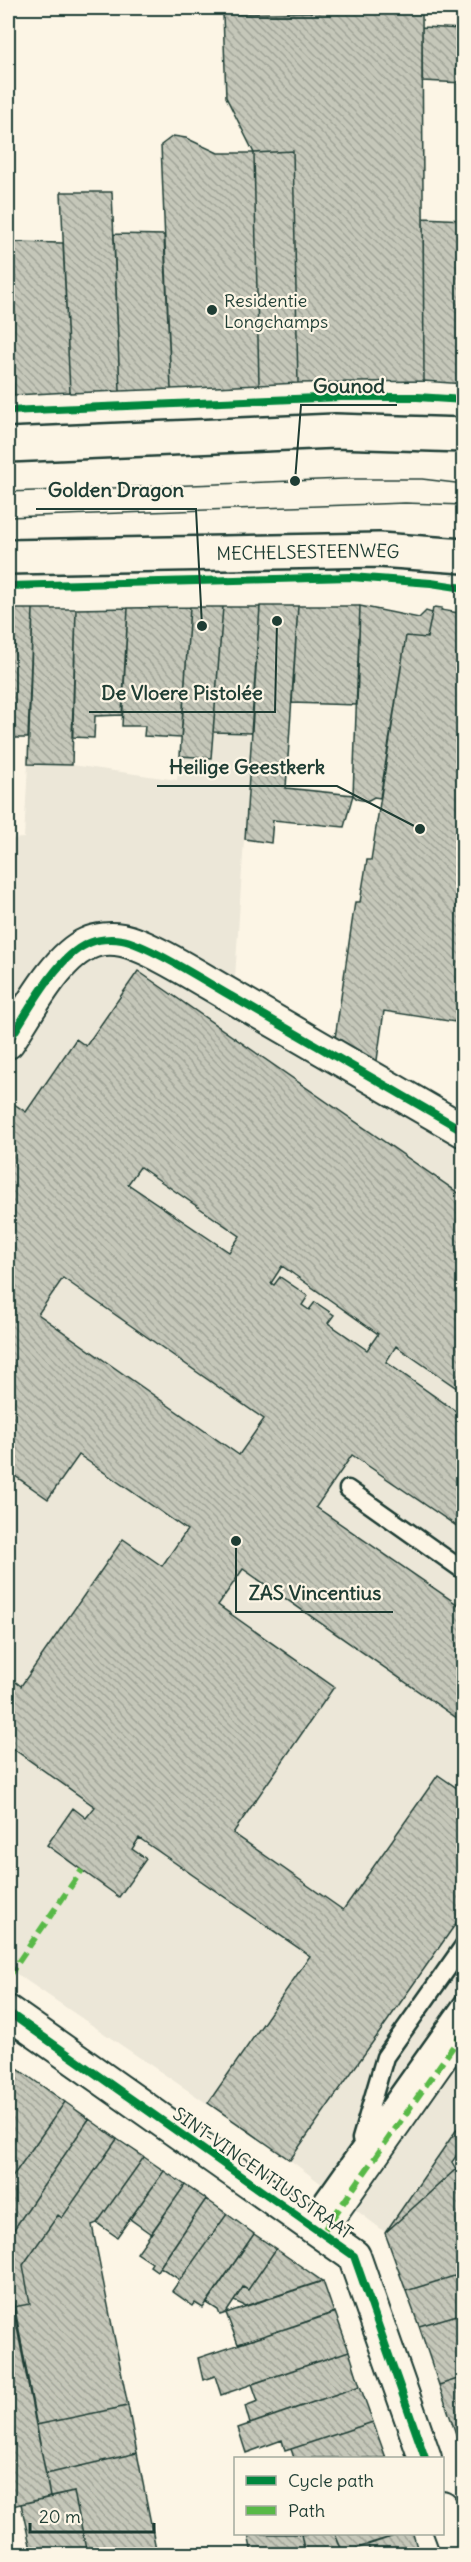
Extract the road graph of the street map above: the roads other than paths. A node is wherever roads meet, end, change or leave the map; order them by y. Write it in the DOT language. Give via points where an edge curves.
graph roads {
  1 [pos="464,435"];
  2 [pos="8,445"];
  3 [pos="464,556"];
  4 [pos="8,557"];
  5 [pos="8,1042"];
  6 [pos="464,1131"];
  7 [pos="348,1489"];
  8 [pos="464,1570"];
  9 [pos="464,1945"];
  10 [pos="464,2001"];
  11 [pos="8,2012"];
  12 [pos="464,2031"];
  13 [pos="357,2151"];
  14 [pos="315,2227"];
  15 [pos="425,2457"];
  16 [pos="444,2513"];
  17 [pos="459,2554"];
  1 -- 2 [label="main road" via="335,430"];
  3 -- 4 [label="main road, MECHELSESTEENWEG" via="378,549"];
  5 -- 6 [label="street" via="72,954 86,944 104,939 123,940 210,984"];
  7 -- 8 [label="lane"];
  9 -- 13 [label="lane" via="384,2057"];
  10 -- 13 [label="lane"];
  11 -- 14 [label="street, SINT-VINCENTIUSSTRAAT"];
  12 -- 14 [label="street"];
  13 -- 14 [label="lane"];
  14 -- 15 [label="street, SINT-VINCENTIUSSTRAAT" via="354,2256"];
  16 -- 17 [label="street"];
}
